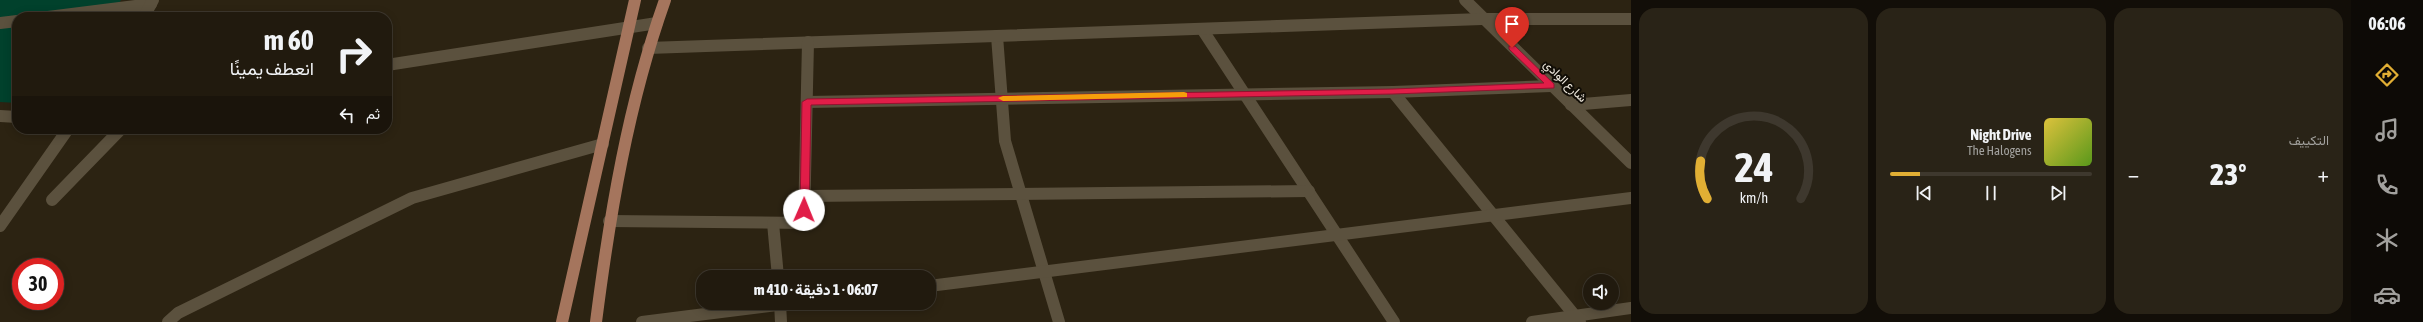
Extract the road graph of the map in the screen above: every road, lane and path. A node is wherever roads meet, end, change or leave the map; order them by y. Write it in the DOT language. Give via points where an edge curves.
graph roads {
  1 [pos="635,0"];
  2 [pos="1465,0"];
  3 [pos="152,2"];
  4 [pos="666,2"];
  5 [pos="83,12"];
  6 [pos="147,12"];
  7 [pos="1482,19"];
  8 [pos="1631,19"];
  9 [pos="12,22"];
  10 [pos="0,23"];
  11 [pos="657,23"];
  12 [pos="629,28"];
  13 [pos="1202,29"];
  14 [pos="997,36"];
  15 [pos="808,42"];
  16 [pos="648,48"];
  17 [pos="392,64"];
  18 [pos="1551,86"];
  19 [pos="1393,92"];
  20 [pos="1245,94"];
  21 [pos="1000,98"];
  22 [pos="1631,100"];
  23 [pos="807,102"];
  24 [pos="1571,105"];
  25 [pos="0,116"];
  26 [pos="12,117"];
  27 [pos="64,134"];
  28 [pos="116,134"];
  29 [pos="603,144"];
  30 [pos="1631,163"];
  31 [pos="1309,191"];
  32 [pos="1021,194"];
  33 [pos="805,196"];
  34 [pos="1631,198"];
  35 [pos="52,200"];
  36 [pos="1494,215"];
  37 [pos="609,221"];
  38 [pos="773,223"];
  39 [pos="0,226"];
  40 [pos="1337,235"];
  41 [pos="777,270"];
  42 [pos="1044,272"];
  43 [pos="936,285"];
  44 [pos="1631,308"];
  45 [pos="737,310"];
  46 [pos="783,310"];
  47 [pos="1578,319"];
  48 [pos="168,322"];
  49 [pos="562,322"];
  50 [pos="596,322"];
  51 [pos="642,322"];
  52 [pos="781,322"];
  53 [pos="1059,322"];
  54 [pos="1394,322"];
  55 [pos="1532,322"];
  1 -- 12 [label="main road"];
  2 -- 7 [label="street, شارع الوادي"];
  3 -- 5 [label="street"];
  3 -- 6 [label="street"];
  4 -- 11 [label="main road"];
  7 -- 8 [label="street"];
  7 -- 13 [label="street"];
  7 -- 18 [label="street, شارع الوادي"];
  9 -- 10 [label="street"];
  11 -- 12 [label="street"];
  11 -- 16 [label="main road"];
  12 -- 17 [label="street"];
  12 -- 29 [label="main road"];
  13 -- 14 [label="street"];
  13 -- 20 [label="street"];
  14 -- 15 [label="street"];
  14 -- 21 [label="street"];
  15 -- 16 [label="street"];
  15 -- 23 [label="street"];
  16 -- 37 [label="main road"];
  18 -- 19 [label="street"];
  18 -- 24 [label="street, شارع الوادي"];
  19 -- 20 [label="street"];
  19 -- 36 [label="street"];
  20 -- 21 [label="street"];
  20 -- 31 [label="street"];
  21 -- 23 [label="street"];
  21 -- 32 [label="street" via="1006,141"];
  22 -- 24 [label="street"];
  23 -- 33 [label="street"];
  24 -- 30 [label="street, شارع الوادي"];
  25 -- 26 [label="street"];
  27 -- 39 [label="street"];
  28 -- 35 [label="street"];
  29 -- 48 [label="street" via="412,198 178,313"];
  29 -- 49 [label="main road"];
  31 -- 32 [label="street"];
  31 -- 40 [label="street"];
  32 -- 33 [label="street"];
  32 -- 42 [label="street"];
  33 -- 38 [label="street" via="804,223"];
  34 -- 36 [label="street"];
  36 -- 40 [label="street"];
  36 -- 47 [label="street"];
  37 -- 38 [label="street"];
  37 -- 50 [label="main road"];
  38 -- 41 [label="street"];
  40 -- 42 [label="street"];
  40 -- 54 [label="street"];
  42 -- 43 [label="street"];
  42 -- 53 [label="street"];
  44 -- 47 [label="street"];
  45 -- 51 [label="street"];
  46 -- 52 [label="street"];
  47 -- 55 [label="street"];
}
